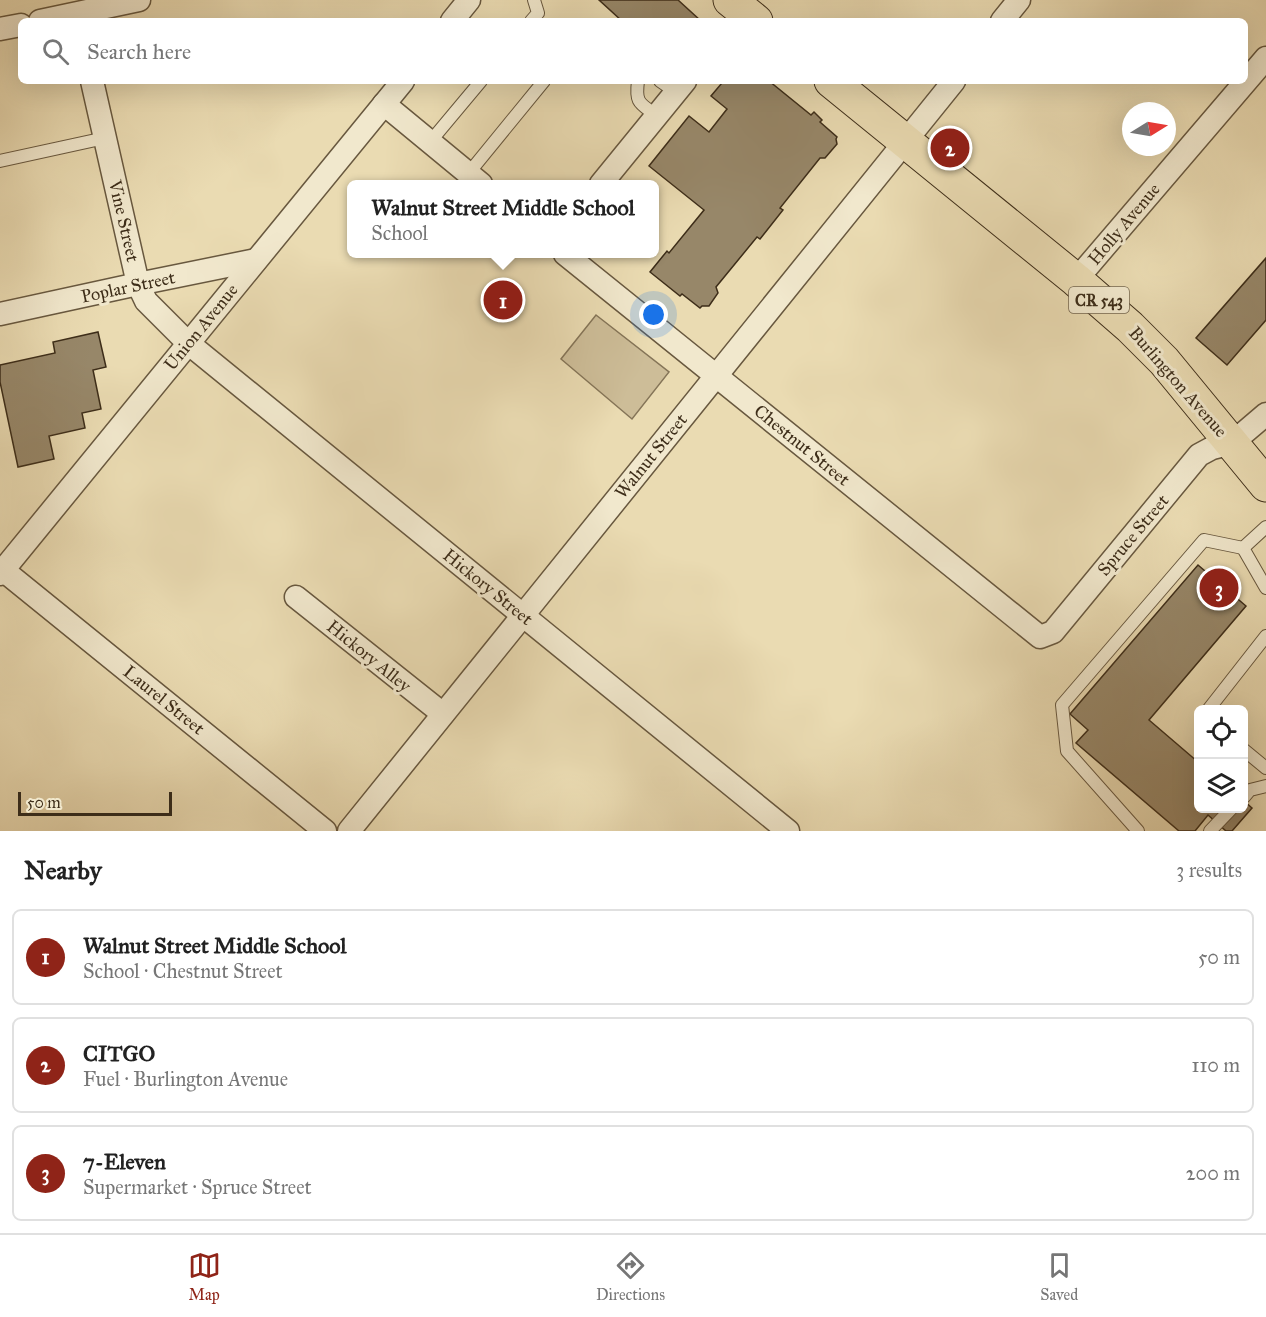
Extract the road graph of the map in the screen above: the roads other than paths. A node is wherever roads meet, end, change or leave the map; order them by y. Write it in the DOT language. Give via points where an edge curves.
graph roads {
  1 [pos="139,0"];
  2 [pos="469,0"];
  3 [pos="534,0"];
  4 [pos="1019,0"];
  5 [pos="77,11"];
  6 [pos="51,18"];
  7 [pos="454,18"];
  8 [pos="534,18"];
  9 [pos="1004,18"];
  10 [pos="18,26"];
  11 [pos="0,30"];
  12 [pos="1266,58"];
  13 [pos="1248,79"];
  14 [pos="93,84"];
  15 [pos="401,84"];
  16 [pos="478,84"];
  17 [pos="542,84"];
  18 [pos="638,84"];
  19 [pos="835,84"];
  20 [pos="952,84"];
  21 [pos="1244,84"];
  22 [pos="674,85"];
  23 [pos="384,104"];
  24 [pos="657,116"];
  25 [pos="105,138"];
  26 [pos="905,141"];
  27 [pos="430,142"];
  28 [pos="0,161"];
  29 [pos="474,179"];
  30 [pos="604,180"];
  31 [pos="570,258"];
  32 [pos="256,260"];
  33 [pos="1076,280"];
  34 [pos="138,284"];
  35 [pos="0,314"];
  36 [pos="188,343"];
  37 [pos="716,376"];
  38 [pos="1266,414"];
  39 [pos="1232,443"];
  40 [pos="1266,485"];
  41 [pos="1266,527"];
  42 [pos="1243,548"];
  43 [pos="2,572"];
  44 [pos="1266,588"];
  45 [pos="296,597"];
  46 [pos="523,615"];
  47 [pos="1266,636"];
  48 [pos="1040,637"];
  49 [pos="1212,705"];
  50 [pos="443,714"];
  51 [pos="1248,753"];
  52 [pos="1266,768"];
  53 [pos="1266,786"];
  54 [pos="1248,792"];
  55 [pos="1227,813"];
  56 [pos="325,831"];
  57 [pos="349,831"];
  58 [pos="788,831"];
  59 [pos="1138,831"];
  60 [pos="1210,831"];
  1 -- 5 [label="street"];
  2 -- 7 [label="street"];
  3 -- 8 [label="lane" via="538,13"];
  4 -- 9 [label="street"];
  5 -- 6 [label="street"];
  10 -- 11 [label="street"];
  12 -- 13 [label="street, Holly Avenue"];
  14 -- 25 [label="street, Vine Street"];
  15 -- 23 [label="street, Union Avenue"];
  16 -- 27 [label="lane"];
  17 -- 29 [label="lane"];
  18 -- 24 [label="lane" via="639,103"];
  19 -- 26 [label="main road, Burlington Avenue / CR 543"];
  20 -- 26 [label="street, Walnut Street"];
  21 -- 33 [label="street, Holly Avenue"];
  22 -- 24 [label="street"];
  23 -- 27 [label="street"];
  23 -- 32 [label="street, Union Avenue"];
  24 -- 30 [label="street"];
  25 -- 28 [label="lane"];
  25 -- 34 [label="street, Vine Street"];
  26 -- 33 [label="main road, Burlington Avenue / CR 543"];
  26 -- 37 [label="street, Walnut Street"];
  27 -- 29 [label="street"];
  31 -- 37 [label="street, Chestnut Street"];
  32 -- 34 [label="street, Poplar Street"];
  32 -- 36 [label="street, Union Avenue"];
  33 -- 39 [label="main road, Burlington Avenue / CR 543" via="1147,343"];
  34 -- 35 [label="street, Poplar Street"];
  34 -- 36 [label="street, Vine Street" via="146,301"];
  36 -- 43 [label="street, Union Avenue"];
  36 -- 46 [label="street, Hickory Street"];
  37 -- 46 [label="street, Walnut Street"];
  37 -- 48 [label="street, Chestnut Street"];
  38 -- 39 [label="street"];
  39 -- 40 [label="main road, Burlington Avenue / CR 543"];
  39 -- 48 [label="street, Spruce Street" via="1212,447 1199,455 1053,632"];
  41 -- 42 [label="lane"];
  42 -- 44 [label="lane"];
  42 -- 59 [label="lane" via="1204,540 1062,705 1067,751"];
  43 -- 56 [label="street, Laurel Street"];
  45 -- 50 [label="street, Hickory Alley"];
  46 -- 50 [label="street, Walnut Street"];
  46 -- 58 [label="street, Hickory Street"];
  47 -- 49 [label="lane"];
  50 -- 57 [label="street, Walnut Street"];
  51 -- 52 [label="lane"];
  53 -- 54 [label="lane"];
  55 -- 60 [label="lane"];
}
